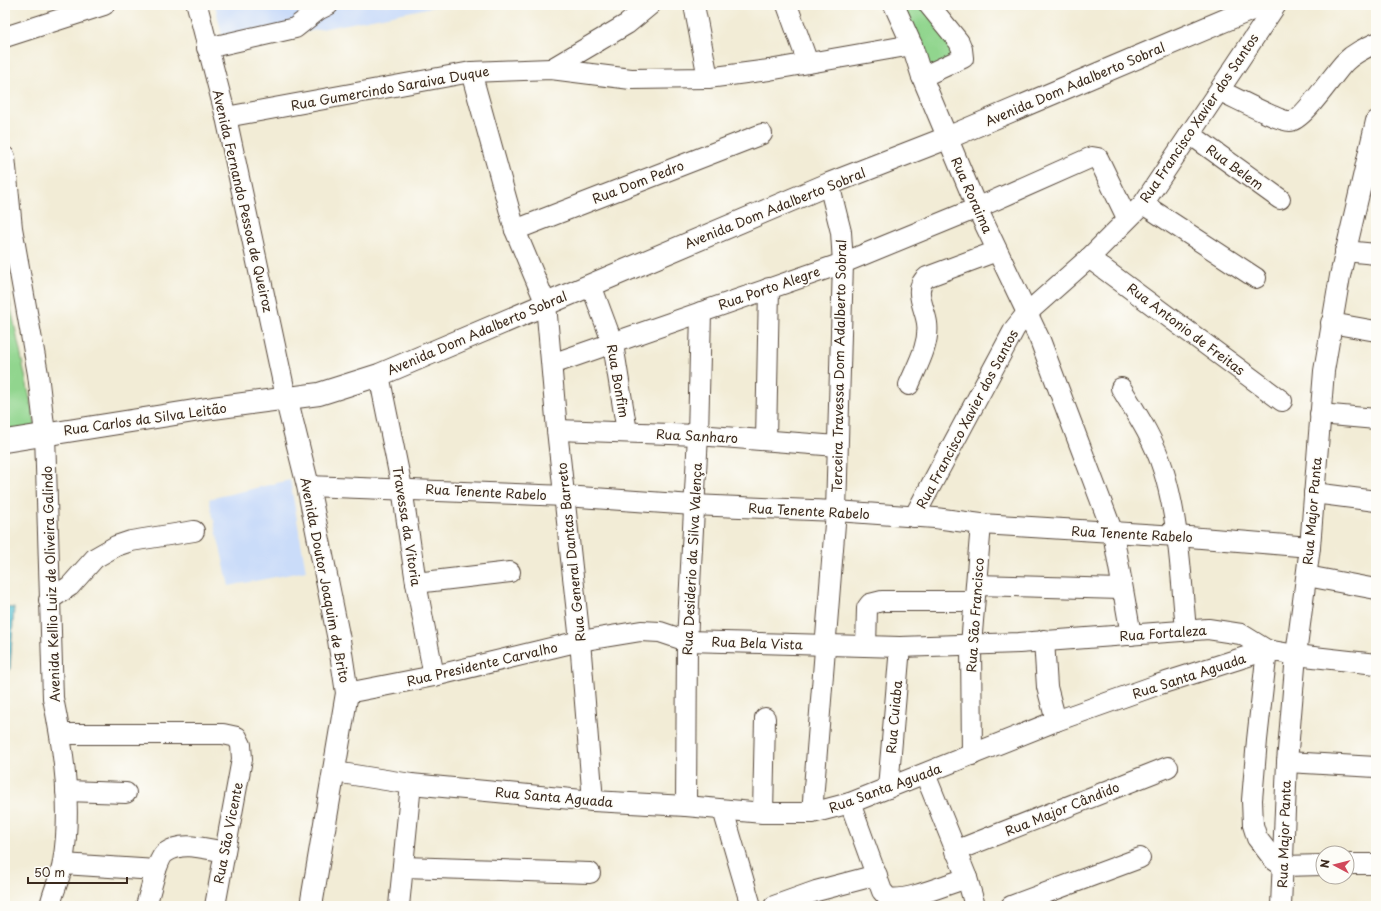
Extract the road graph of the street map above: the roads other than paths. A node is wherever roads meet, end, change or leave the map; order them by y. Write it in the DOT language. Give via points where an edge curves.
graph roads {
  1 [pos="104,5"];
  2 [pos="196,5"];
  3 [pos="328,5"];
  4 [pos="650,5"];
  5 [pos="694,5"];
  6 [pos="787,5"];
  7 [pos="894,5"];
  8 [pos="929,5"];
  9 [pos="1262,5"];
  10 [pos="1276,5"];
  11 [pos="5,37"];
  12 [pos="1376,43"];
  13 [pos="912,45"];
  14 [pos="207,48"];
  15 [pos="808,63"];
  16 [pos="550,69"];
  17 [pos="472,72"];
  18 [pos="922,77"];
  19 [pos="708,78"];
  20 [pos="1220,91"];
  21 [pos="226,117"];
  22 [pos="1376,122"];
  23 [pos="762,134"];
  24 [pos="1190,134"];
  25 [pos="947,138"];
  26 [pos="5,157"];
  27 [pos="830,184"];
  28 [pos="1280,199"];
  29 [pos="1143,204"];
  30 [pos="977,208"];
  31 [pos="1127,218"];
  32 [pos="515,230"];
  33 [pos="997,251"];
  34 [pos="1345,251"];
  35 [pos="1376,254"];
  36 [pos="1089,258"];
  37 [pos="843,263"];
  38 [pos="1256,278"];
  39 [pos="591,285"];
  40 [pos="769,288"];
  41 [pos="546,304"];
  42 [pos="701,312"];
  43 [pos="1027,313"];
  44 [pos="1331,323"];
  45 [pos="1376,331"];
  46 [pos="613,344"];
  47 [pos="552,364"];
  48 [pos="379,375"];
  49 [pos="909,385"];
  50 [pos="1121,388"];
  51 [pos="286,398"];
  52 [pos="1282,401"];
  53 [pos="1320,414"];
  54 [pos="1376,419"];
  55 [pos="557,430"];
  56 [pos="627,432"];
  57 [pos="45,434"];
  58 [pos="698,435"];
  59 [pos="766,440"];
  60 [pos="5,441"];
  61 [pos="837,446"];
  62 [pos="308,486"];
  63 [pos="402,488"];
  64 [pos="1314,493"];
  65 [pos="565,496"];
  66 [pos="1376,501"];
  67 [pos="693,506"];
  68 [pos="836,511"];
  69 [pos="914,518"];
  70 [pos="981,524"];
  71 [pos="194,531"];
  72 [pos="1113,533"];
  73 [pos="1177,536"];
  74 [pos="1310,547"];
  75 [pos="510,572"];
  76 [pos="1307,576"];
  77 [pos="416,583"];
  78 [pos="1121,589"];
  79 [pos="1376,590"];
  80 [pos="975,593"];
  81 [pos="49,600"];
  82 [pos="1186,630"];
  83 [pos="1131,635"];
  84 [pos="1044,640"];
  85 [pos="580,641"];
  86 [pos="687,641"];
  87 [pos="827,645"];
  88 [pos="970,645"];
  89 [pos="866,646"];
  90 [pos="900,647"];
  91 [pos="1268,650"];
  92 [pos="1296,655"];
  93 [pos="1376,664"];
  94 [pos="434,676"];
  95 [pos="347,693"];
  96 [pos="765,718"];
  97 [pos="1056,721"];
  98 [pos="60,734"];
  99 [pos="972,755"];
  100 [pos="1287,762"];
  101 [pos="1376,767"];
  102 [pos="1168,768"];
  103 [pos="334,772"];
  104 [pos="925,774"];
  105 [pos="411,784"];
  106 [pos="888,788"];
  107 [pos="66,791"];
  108 [pos="126,792"];
  109 [pos="592,801"];
  110 [pos="850,803"];
  111 [pos="686,806"];
  112 [pos="723,810"];
  113 [pos="763,812"];
  114 [pos="812,813"];
  115 [pos="225,852"];
  116 [pos="955,852"];
  117 [pos="1140,858"];
  118 [pos="63,864"];
  119 [pos="1355,864"];
  120 [pos="1376,864"];
  121 [pos="1315,865"];
  122 [pos="1283,866"];
  123 [pos="403,867"];
  124 [pos="156,870"];
  125 [pos="590,873"];
  126 [pos="966,878"];
  127 [pos="879,883"];
  128 [pos="50,906"];
  129 [pos="146,906"];
  130 [pos="215,906"];
  131 [pos="312,906"];
  132 [pos="399,906"];
  133 [pos="752,906"];
  134 [pos="774,906"];
  135 [pos="975,906"];
  136 [pos="1011,906"];
  137 [pos="1281,906"];
  1 -- 11 [label="street"];
  2 -- 14 [label="street, Avenida Fernando Pessoa de Queiroz"];
  3 -- 14 [label="street" via="295,28"];
  4 -- 16 [label="street" via="627,24"];
  5 -- 19 [label="street"];
  6 -- 15 [label="street"];
  7 -- 13 [label="street, Rua Roraima"];
  8 -- 18 [label="street" via="959,42 963,58"];
  9 -- 25 [label="main road, Avenida Dom Adalberto Sobral"];
  10 -- 20 [label="street, Rua Francisco Xavier dos Santos"];
  12 -- 20 [label="street" via="1356,52 1345,62 1304,113 1293,121 1288,122"];
  13 -- 15 [label="street, Rua Gumercindo Saraiva Duque"];
  13 -- 18 [label="street, Rua Roraima"];
  14 -- 21 [label="street, Avenida Fernando Pessoa de Queiroz"];
  15 -- 19 [label="street, Rua Gumercindo Saraiva Duque"];
  16 -- 17 [label="street, Rua Gumercindo Saraiva Duque"];
  16 -- 19 [label="street, Rua Gumercindo Saraiva Duque" via="631,79"];
  17 -- 21 [label="street, Rua Gumercindo Saraiva Duque"];
  17 -- 32 [label="street, Rua General Dantas Barreto"];
  18 -- 25 [label="street, Rua Roraima"];
  20 -- 24 [label="street, Rua Francisco Xavier dos Santos"];
  21 -- 51 [label="street, Avenida Fernando Pessoa de Queiroz"];
  22 -- 34 [label="street, Rua Major Panta"];
  23 -- 32 [label="street, Rua Dom Pedro"];
  24 -- 28 [label="street, Rua Belem"];
  24 -- 29 [label="street, Rua Francisco Xavier dos Santos"];
  25 -- 27 [label="main road, Avenida Dom Adalberto Sobral"];
  25 -- 30 [label="street, Rua Roraima"];
  26 -- 57 [label="street, Avenida Kellio Luiz de Oliveira Galindo" via="12,228 38,374"];
  27 -- 37 [label="street, Terceira Travessa Dom Adalberto Sobral" via="841,232"];
  27 -- 39 [label="main road, Avenida Dom Adalberto Sobral"];
  29 -- 31 [label="street, Rua Francisco Xavier dos Santos"];
  29 -- 38 [label="street"];
  30 -- 31 [label="street, Rua Porto Alegre" via="1092,157 1098,158"];
  30 -- 33 [label="street, Rua Roraima"];
  30 -- 37 [label="street, Rua Porto Alegre"];
  31 -- 36 [label="street, Rua Francisco Xavier dos Santos"];
  32 -- 41 [label="street, Rua General Dantas Barreto"];
  33 -- 43 [label="street, Rua Roraima"];
  33 -- 49 [label="street" via="926,276 920,283 919,291 928,334"];
  34 -- 35 [label="street"];
  34 -- 44 [label="street, Rua Major Panta"];
  36 -- 43 [label="street, Rua Francisco Xavier dos Santos"];
  36 -- 52 [label="street, Rua Antonio de Freitas"];
  37 -- 40 [label="street, Rua Porto Alegre"];
  37 -- 61 [label="street, Terceira Travessa Dom Adalberto Sobral"];
  39 -- 41 [label="main road, Avenida Dom Adalberto Sobral"];
  39 -- 46 [label="street, Rua Bonfim"];
  40 -- 42 [label="street, Rua Porto Alegre"];
  40 -- 59 [label="street"];
  41 -- 47 [label="street, Rua General Dantas Barreto"];
  41 -- 48 [label="main road, Avenida Dom Adalberto Sobral"];
  42 -- 46 [label="street, Rua Porto Alegre"];
  42 -- 58 [label="street, Rua Desiderio da Silva Valença"];
  43 -- 69 [label="street, Rua Francisco Xavier dos Santos" via="1009,338"];
  43 -- 72 [label="street, Rua Roraima" via="1040,340"];
  44 -- 45 [label="street"];
  44 -- 53 [label="street, Rua Major Panta"];
  46 -- 47 [label="street, Rua Porto Alegre"];
  46 -- 56 [label="street, Rua Bonfim"];
  47 -- 55 [label="street, Rua General Dantas Barreto"];
  48 -- 51 [label="main road, Avenida Dom Adalberto Sobral" via="319,394"];
  48 -- 63 [label="street, Travessa da Vitoria"];
  50 -- 73 [label="street" via="1153,441 1161,462"];
  51 -- 57 [label="main road, Rua Carlos da Silva Leitão"];
  51 -- 62 [label="main road, Avenida Doutor Joaquim de Brito"];
  53 -- 54 [label="street"];
  53 -- 64 [label="street, Rua Major Panta"];
  55 -- 56 [label="street, Rua Sanharo"];
  55 -- 65 [label="street, Rua General Dantas Barreto"];
  56 -- 58 [label="street, Rua Sanharo"];
  57 -- 60 [label="main road, Rua Carlos da Silva Leitão"];
  57 -- 81 [label="street, Avenida Kellio Luiz de Oliveira Galindo"];
  58 -- 59 [label="street, Rua Sanharo"];
  58 -- 67 [label="street, Rua Desiderio da Silva Valença"];
  59 -- 61 [label="street, Rua Sanharo"];
  61 -- 68 [label="street, Terceira Travessa Dom Adalberto Sobral"];
  62 -- 63 [label="street, Rua Tenente Rabelo"];
  62 -- 95 [label="main road, Avenida Doutor Joaquim de Brito"];
  63 -- 65 [label="street, Rua Tenente Rabelo"];
  63 -- 77 [label="street, Travessa da Vitoria"];
  64 -- 66 [label="street"];
  64 -- 74 [label="street, Rua Major Panta"];
  65 -- 67 [label="street, Rua Tenente Rabelo"];
  65 -- 85 [label="street, Rua General Dantas Barreto"];
  67 -- 68 [label="street, Rua Tenente Rabelo"];
  67 -- 86 [label="street, Rua Desiderio da Silva Valença"];
  68 -- 69 [label="street, Rua Tenente Rabelo"];
  68 -- 87 [label="street, Terceira Travessa Dom Adalberto Sobral"];
  69 -- 70 [label="street, Rua Tenente Rabelo"];
  70 -- 72 [label="street, Rua Tenente Rabelo"];
  70 -- 80 [label="street, Rua São Francisco"];
  71 -- 81 [label="street" via="131,541 116,546 95,558 70,586"];
  72 -- 73 [label="street, Rua Tenente Rabelo"];
  72 -- 78 [label="street, Rua Roraima"];
  73 -- 74 [label="street, Rua Tenente Rabelo"];
  73 -- 82 [label="street"];
  74 -- 76 [label="street, Rua Major Panta"];
  75 -- 77 [label="street"];
  76 -- 79 [label="street"];
  76 -- 92 [label="street, Rua Major Panta"];
  77 -- 94 [label="street, Travessa da Vitoria"];
  78 -- 80 [label="street"];
  78 -- 83 [label="street, Rua Roraima"];
  80 -- 88 [label="street, Rua São Francisco"];
  80 -- 89 [label="street" via="870,604 867,608"];
  81 -- 98 [label="street, Avenida Kellio Luiz de Oliveira Galindo" via="53,698"];
  82 -- 83 [label="street, Rua Fortaleza"];
  82 -- 91 [label="street, Rua Fortaleza" via="1208,629 1241,634"];
  83 -- 84 [label="street, Rua Fortaleza"];
  84 -- 88 [label="street, Rua Fortaleza"];
  84 -- 97 [label="street" via="1047,686"];
  85 -- 86 [label="street, Rua Presidente Carvalho" via="641,631 660,632"];
  85 -- 94 [label="street, Rua Presidente Carvalho"];
  85 -- 109 [label="street, Rua General Dantas Barreto"];
  86 -- 87 [label="street, Rua Bela Vista"];
  86 -- 111 [label="street, Rua Desiderio da Silva Valença"];
  87 -- 89 [label="street, Rua Fortaleza"];
  87 -- 114 [label="street, Terceira Travessa Dom Adalberto Sobral"];
  88 -- 90 [label="street, Rua Fortaleza"];
  88 -- 99 [label="street, Rua São Francisco"];
  89 -- 90 [label="street, Rua Fortaleza"];
  90 -- 106 [label="street, Rua Cuiaba"];
  91 -- 92 [label="street, Rua Santa Aguada"];
  91 -- 97 [label="street, Rua Santa Aguada" via="1157,685"];
  91 -- 122 [label="street" via="1257,740 1252,800 1253,825 1257,838 1274,860"];
  92 -- 93 [label="street, Rua Santa Aguada"];
  92 -- 100 [label="street, Rua Major Panta"];
  94 -- 95 [label="street, Rua Presidente Carvalho"];
  95 -- 103 [label="main road, Avenida Doutor Joaquim de Brito"];
  96 -- 113 [label="street"];
  97 -- 99 [label="street, Rua Santa Aguada"];
  98 -- 107 [label="street, Avenida Kellio Luiz de Oliveira Galindo"];
  98 -- 115 [label="street, Rua São Vicente" via="223,734 237,737 241,745 242,759"];
  99 -- 104 [label="street, Rua Santa Aguada"];
  100 -- 101 [label="street"];
  100 -- 122 [label="street, Rua Major Panta"];
  102 -- 116 [label="street, Rua Major Cândido"];
  103 -- 105 [label="street, Rua Santa Aguada"];
  103 -- 131 [label="main road, Avenida Doutor Joaquim de Brito"];
  104 -- 106 [label="street, Rua Santa Aguada"];
  104 -- 116 [label="street"];
  105 -- 109 [label="street, Rua Santa Aguada"];
  105 -- 123 [label="street"];
  106 -- 110 [label="street, Rua Santa Aguada"];
  107 -- 108 [label="street"];
  107 -- 118 [label="street, Avenida Kellio Luiz de Oliveira Galindo"];
  109 -- 111 [label="street, Rua Santa Aguada"];
  110 -- 114 [label="street, Rua Santa Aguada"];
  110 -- 127 [label="street"];
  111 -- 112 [label="street, Rua Santa Aguada"];
  112 -- 113 [label="street, Rua Santa Aguada"];
  112 -- 133 [label="street"];
  113 -- 114 [label="street, Rua Santa Aguada"];
  115 -- 124 [label="street" via="191,846 174,848 164,854"];
  115 -- 130 [label="street, Rua São Vicente"];
  116 -- 126 [label="street"];
  117 -- 136 [label="street"];
  118 -- 124 [label="street"];
  118 -- 128 [label="street, Avenida Kellio Luiz de Oliveira Galindo"];
  119 -- 120 [label="street"];
  121 -- 122 [label="street"];
  122 -- 137 [label="street, Rua Major Panta"];
  123 -- 125 [label="street"];
  123 -- 132 [label="street"];
  124 -- 129 [label="street"];
  126 -- 127 [label="street" via="899,899 888,898"];
  126 -- 135 [label="street"];
  127 -- 134 [label="street" via="816,891"];
}
